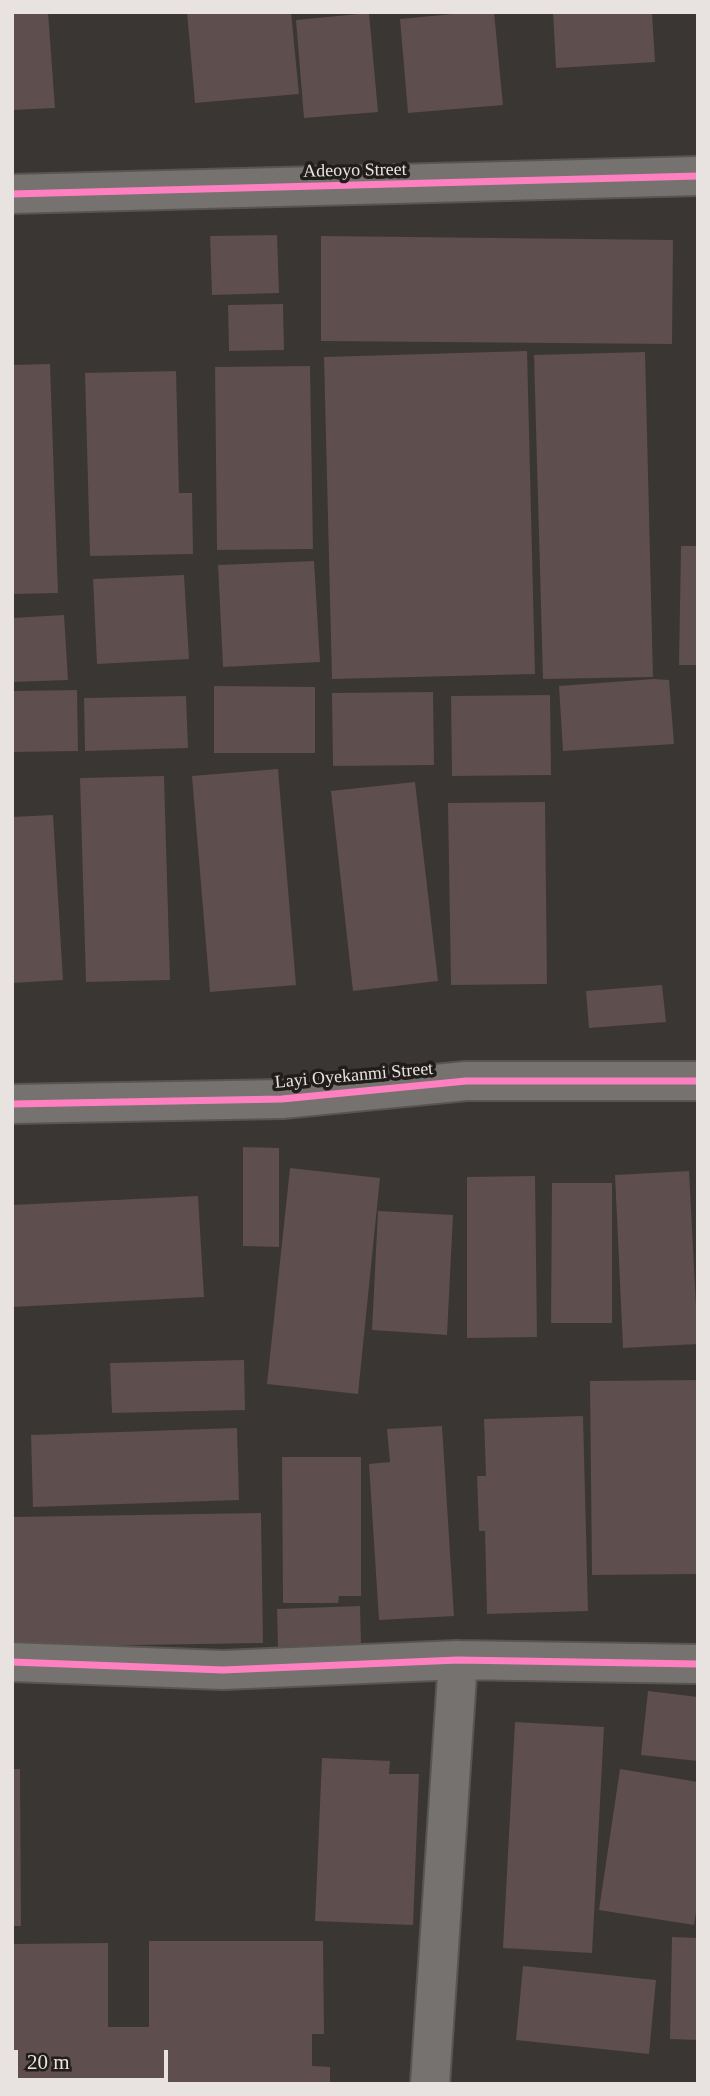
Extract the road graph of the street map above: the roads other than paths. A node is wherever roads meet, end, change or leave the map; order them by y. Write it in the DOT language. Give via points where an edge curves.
graph roads {
  1 [pos="698,176"];
  2 [pos="12,194"];
  3 [pos="698,1081"];
  4 [pos="12,1104"];
  5 [pos="458,1660"];
  6 [pos="12,1662"];
  7 [pos="698,1664"];
  8 [pos="430,2084"];
  1 -- 2 [label="street, Adeoyo Street"];
  3 -- 4 [label="street, Layi Oyekanmi Street" via="466,1081 282,1099"];
  5 -- 6 [label="street" via="223,1670"];
  5 -- 7 [label="street"];
  5 -- 8 [label="street"];
}
